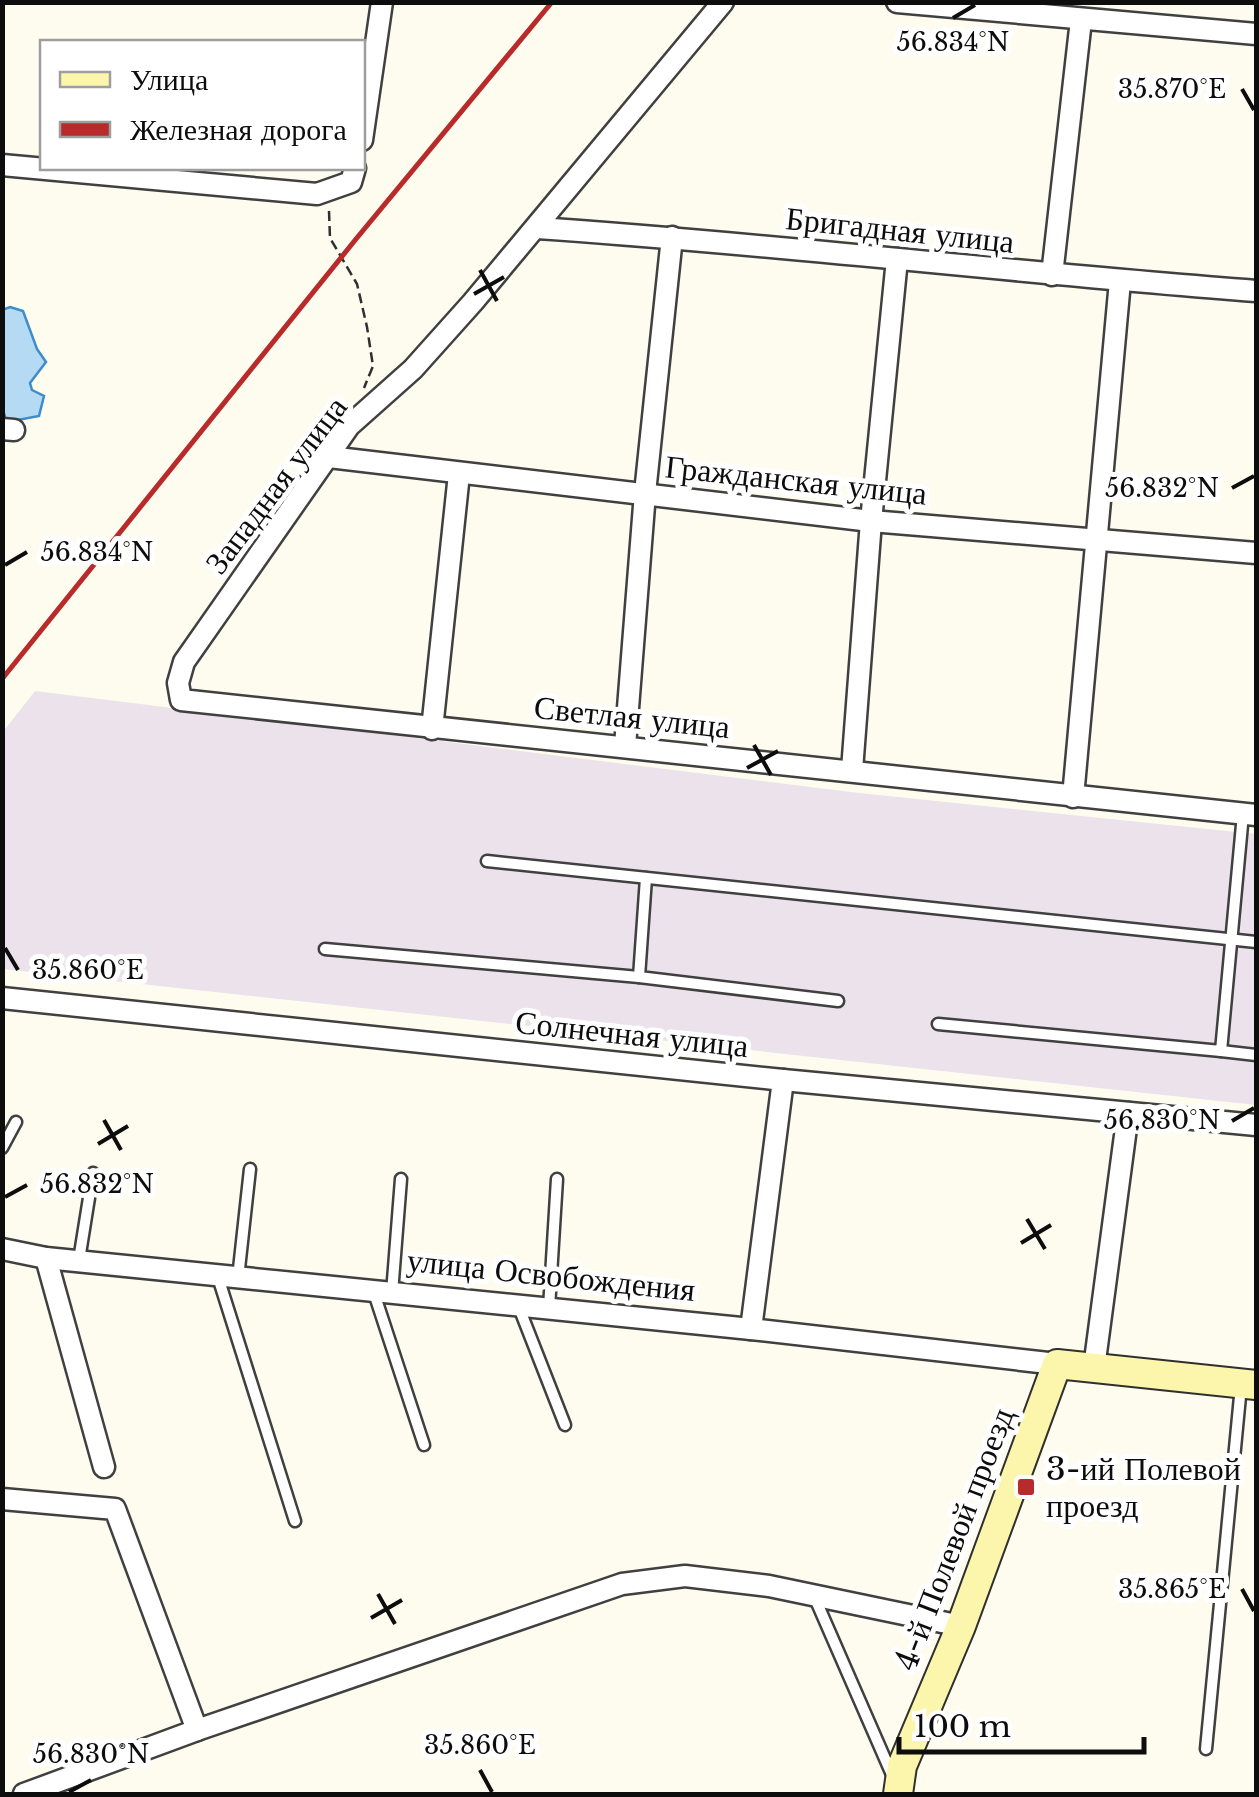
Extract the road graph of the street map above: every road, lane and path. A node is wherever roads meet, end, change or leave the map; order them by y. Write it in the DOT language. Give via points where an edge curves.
graph roads {
  1 [pos="382,2"];
  2 [pos="724,2"];
  3 [pos="897,2"];
  4 [pos="1081,20"];
  5 [pos="1256,34"];
  6 [pos="365,119"];
  7 [pos="2,165"];
  8 [pos="40,168"];
  9 [pos="56,170"];
  10 [pos="353,174"];
  11 [pos="329,190"];
  12 [pos="537,228"];
  13 [pos="672,237"];
  14 [pos="897,259"];
  15 [pos="1052,275"];
  16 [pos="1120,281"];
  17 [pos="1256,291"];
  18 [pos="349,426"];
  19 [pos="329,457"];
  20 [pos="459,474"];
  21 [pos="644,493"];
  22 [pos="871,521"];
  23 [pos="1096,538"];
  24 [pos="1256,553"];
  25 [pos="181,700"];
  26 [pos="432,729"];
  27 [pos="625,746"];
  28 [pos="852,770"];
  29 [pos="1073,797"];
  30 [pos="1250,815"];
  31 [pos="487,861"];
  32 [pos="646,878"];
  33 [pos="1232,939"];
  34 [pos="1256,942"];
  35 [pos="325,950"];
  36 [pos="639,977"];
  37 [pos="2,998"];
  38 [pos="838,1001"];
  39 [pos="938,1024"];
  40 [pos="1221,1051"];
  41 [pos="1256,1055"];
  42 [pos="783,1080"];
  43 [pos="1128,1113"];
  44 [pos="16,1122"];
  45 [pos="1256,1126"];
  46 [pos="2,1148"];
  47 [pos="250,1170"];
  48 [pos="93,1173"];
  49 [pos="401,1179"];
  50 [pos="557,1179"];
  51 [pos="2,1249"];
  52 [pos="46,1258"];
  53 [pos="79,1260"];
  54 [pos="216,1274"];
  55 [pos="238,1278"];
  56 [pos="382,1292"];
  57 [pos="518,1305"];
  58 [pos="549,1310"];
  59 [pos="752,1329"];
  60 [pos="1057,1364"];
  61 [pos="1094,1368"];
  62 [pos="1249,1384"];
  63 [pos="566,1425"];
  64 [pos="424,1445"];
  65 [pos="104,1467"];
  66 [pos="2,1500"];
  67 [pos="294,1521"];
  68 [pos="813,1595"];
  69 [pos="961,1626"];
  70 [pos="197,1730"];
  71 [pos="1206,1749"];
  72 [pos="898,1792"];
  73 [pos="24,1794"];
  1 -- 6 [label="street"];
  2 -- 12 [label="street, Западная улица"];
  3 -- 4 [label="street"];
  4 -- 5 [label="street"];
  4 -- 15 [label="street"];
  7 -- 8 [label="street"];
  9 -- 11 [label="street"];
  10 -- 11 [label="street"];
  11 -- 18 [label="path" via="330,238 357,284 373,366"];
  12 -- 13 [label="street, Бригадная улица"];
  12 -- 18 [label="street, Западная улица" via="413,369"];
  13 -- 14 [label="street, Бригадная улица"];
  13 -- 21 [label="street"];
  14 -- 15 [label="street, Бригадная улица"];
  14 -- 22 [label="street"];
  15 -- 16 [label="street, Бригадная улица"];
  16 -- 17 [label="street, Бригадная улица"];
  16 -- 23 [label="street"];
  18 -- 19 [label="street, Западная улица"];
  19 -- 20 [label="street, Гражданская улица"];
  19 -- 25 [label="street, Западная улица" via="184,662"];
  20 -- 21 [label="street, Гражданская улица"];
  20 -- 26 [label="street"];
  21 -- 22 [label="street, Гражданская улица"];
  21 -- 27 [label="street"];
  22 -- 23 [label="street, Гражданская улица"];
  22 -- 28 [label="street"];
  23 -- 24 [label="street, Гражданская улица"];
  23 -- 29 [label="street"];
  25 -- 26 [label="street, Светлая улица"];
  26 -- 27 [label="street, Светлая улица"];
  27 -- 28 [label="street, Светлая улица"];
  28 -- 29 [label="street, Светлая улица"];
  29 -- 30 [label="street, Светлая улица"];
  30 -- 33 [label="lane"];
  31 -- 32 [label="lane"];
  32 -- 33 [label="lane"];
  32 -- 36 [label="lane"];
  33 -- 34 [label="lane"];
  33 -- 40 [label="lane"];
  35 -- 36 [label="lane"];
  36 -- 38 [label="lane"];
  37 -- 42 [label="street, Солнечная улица"];
  39 -- 40 [label="lane"];
  40 -- 41 [label="lane"];
  42 -- 43 [label="street, Солнечная улица"];
  42 -- 59 [label="street"];
  43 -- 45 [label="street, Солнечная улица"];
  43 -- 61 [label="street"];
  44 -- 46 [label="lane"];
  47 -- 55 [label="lane"];
  48 -- 53 [label="lane"];
  49 -- 56 [label="lane"];
  50 -- 58 [label="lane"];
  51 -- 52 [label="street, улица Освобождения"];
  52 -- 53 [label="street, улица Освобождения"];
  52 -- 65 [label="street"];
  53 -- 54 [label="street, улица Освобождения"];
  54 -- 55 [label="street, улица Освобождения"];
  54 -- 67 [label="lane"];
  55 -- 56 [label="street, улица Освобождения"];
  56 -- 57 [label="street, улица Освобождения"];
  56 -- 64 [label="lane"];
  57 -- 58 [label="street, улица Освобождения"];
  57 -- 63 [label="lane"];
  58 -- 59 [label="street, улица Освобождения"];
  59 -- 60 [label="street, улица Освобождения"];
  60 -- 61 [label="street, улица Освобождения"];
  60 -- 69 [label="street, 4-й Полевой проезд"];
  61 -- 62 [label="street, улица Освобождения"];
  62 -- 71 [label="lane"];
  66 -- 70 [label="street" via="115,1509"];
  68 -- 69 [label="street"];
  68 -- 70 [label="street" via="685,1576 622,1584"];
  68 -- 72 [label="lane"];
  69 -- 72 [label="street, 4-й Полевой проезд" via="902,1766"];
  70 -- 73 [label="street"];
}
